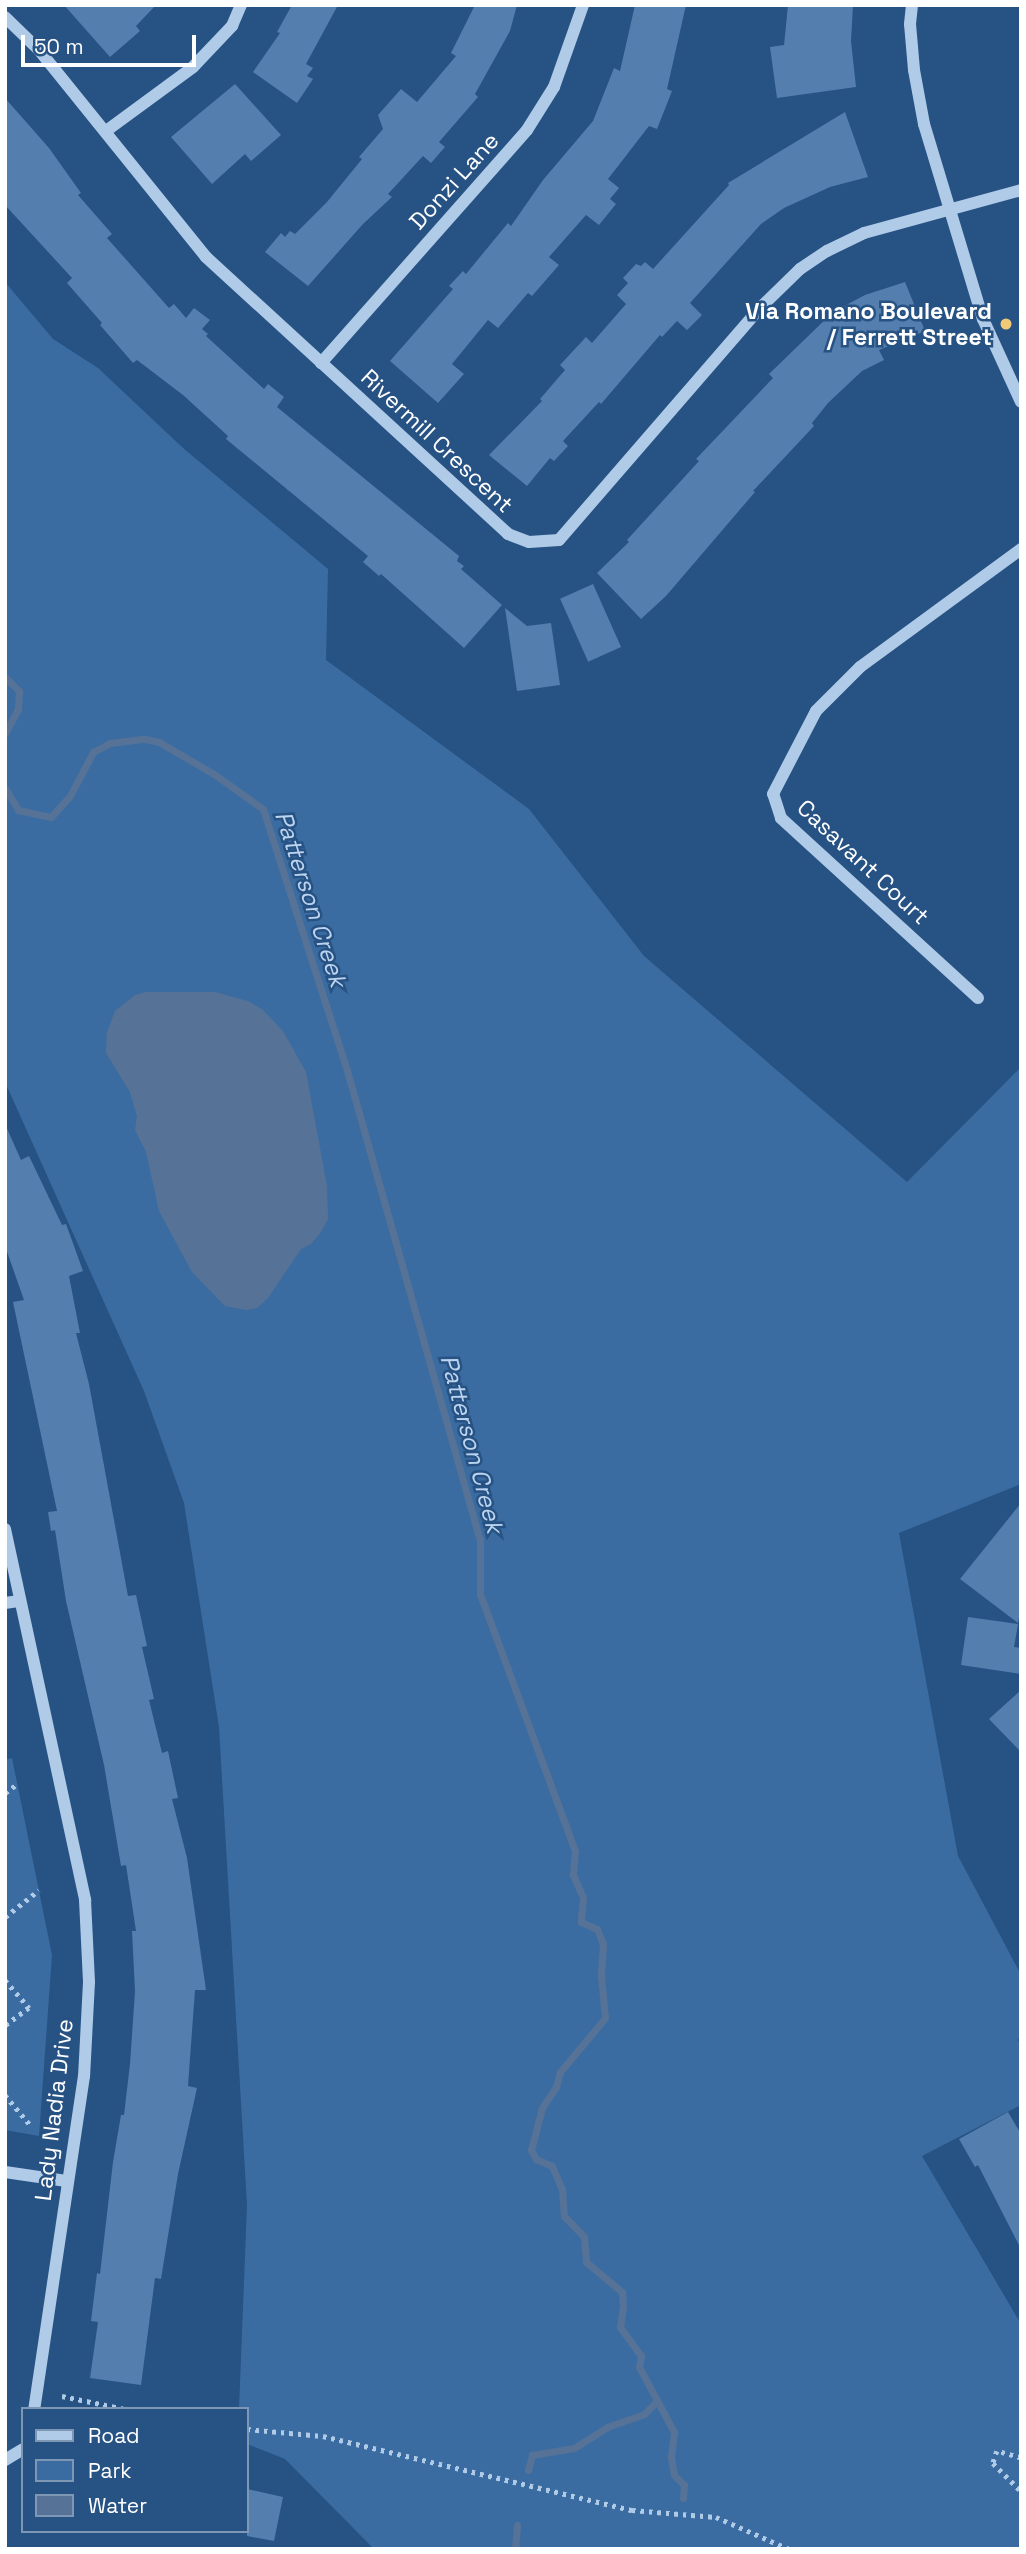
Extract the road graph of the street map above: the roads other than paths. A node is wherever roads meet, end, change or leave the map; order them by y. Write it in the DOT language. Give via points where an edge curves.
graph roads {
  1 [pos="241,5"];
  2 [pos="583,5"];
  3 [pos="912,5"];
  4 [pos="5,17"];
  5 [pos="106,131"];
  6 [pos="1021,190"];
  7 [pos="949,209"];
  8 [pos="321,363"];
  9 [pos="1021,402"];
  10 [pos="1021,549"];
  11 [pos="978,998"];
  12 [pos="5,1530"];
  13 [pos="20,1601"];
  14 [pos="5,1603"];
  15 [pos="5,2172"];
  16 [pos="66,2181"];
  17 [pos="34,2407"];
  1 -- 5 [label="street" via="232,26 193,67"];
  2 -- 8 [label="street, Donzi Lane" via="554,87 527,130"];
  3 -- 7 [label="street" via="910,24 923,124"];
  4 -- 5 [label="street, Rivermill Crescent" via="39,50"];
  5 -- 8 [label="street, Rivermill Crescent" via="206,257"];
  6 -- 7 [label="street, Rivermill Crescent"];
  7 -- 8 [label="street, Rivermill Crescent" via="864,233 800,269 762,306 559,540 529,542 508,534"];
  7 -- 9 [label="street" via="983,319"];
  10 -- 11 [label="street, Casavant Court" via="859,667 816,711 773,794 781,818"];
  12 -- 13 [label="street, Lady Nadia Drive"];
  13 -- 14 [label="street"];
  13 -- 16 [label="street, Lady Nadia Drive" via="85,1900 89,1982 84,2076"];
  15 -- 16 [label="street"];
  16 -- 17 [label="street, Lady Nadia Drive"];
}
